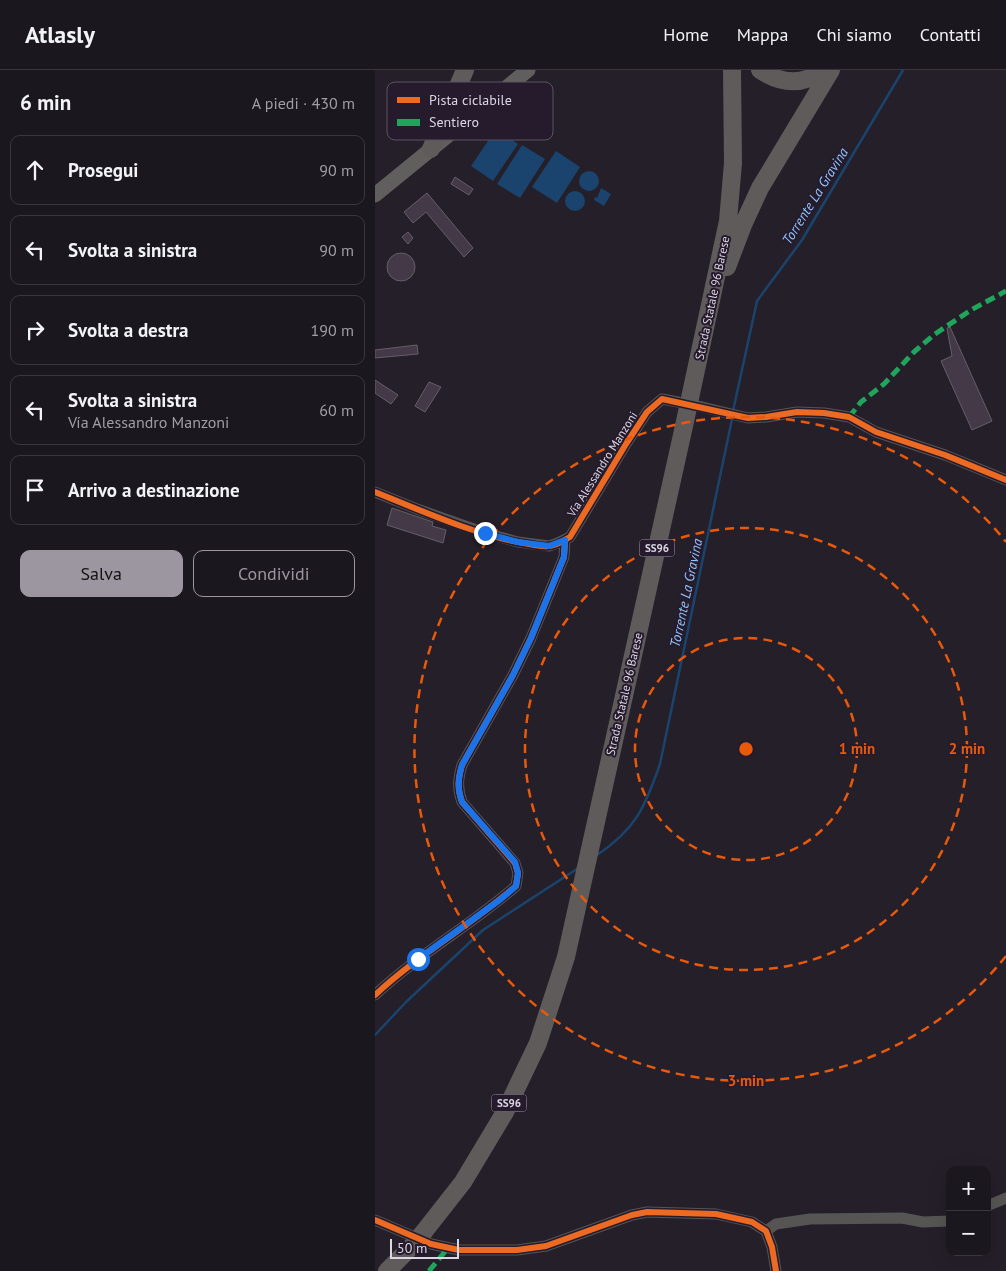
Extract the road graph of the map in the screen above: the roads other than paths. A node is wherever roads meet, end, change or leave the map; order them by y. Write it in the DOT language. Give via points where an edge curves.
graph roads {
  1 [pos="465,70"];
  2 [pos="528,70"];
  3 [pos="732,70"];
  4 [pos="761,70"];
  5 [pos="825,70"];
  6 [pos="831,70"];
  7 [pos="460,82"];
  8 [pos="513,82"];
  9 [pos="435,140"];
  10 [pos="442,140"];
  11 [pos="431,149"];
  12 [pos="375,195"];
  13 [pos="710,309"];
  14 [pos="678,402"];
  15 [pos="698,406"];
  16 [pos="1006,480"];
  17 [pos="375,492"];
  18 [pos="565,540"];
  19 [pos="375,996"];
  20 [pos="1006,1198"];
  21 [pos="991,1204"];
  22 [pos="375,1220"];
  23 [pos="946,1221"];
  24 [pos="765,1231"];
  25 [pos="387,1271"];
  26 [pos="776,1271"];
  1 -- 7 [label="highway"];
  2 -- 8 [label="main road"];
  3 -- 13 [label="highway, Strada Statale 96 Barese / SS96" via="733,162 728,221"];
  4 -- 5 [label="highway" via="790,82 810,79"];
  6 -- 13 [label="highway" via="760,188"];
  9 -- 11 [label="highway"];
  10 -- 11 [label="main road"];
  11 -- 12 [label="main road"];
  13 -- 25 [label="highway, Strada Statale 96 Barese / SS96" via="566,957 538,1044 505,1112 463,1182 418,1239"];
  14 -- 18 [label="street, Vía Alessandro Manzoni" via="662,399 647,412 570,537"];
  15 -- 16 [label="street" via="748,418 797,412 849,417 876,432"];
  17 -- 18 [label="street" via="518,542 549,546"];
  18 -- 19 [label="street" via="564,557 531,638 457,779 462,802 515,862 518,873 516,886 418,959"];
  20 -- 21 [label="street"];
  22 -- 24 [label="street" via="431,1244 459,1250 517,1250 546,1246 647,1212 715,1214 752,1222"];
  23 -- 24 [label="street" via="810,1219 776,1224"];
  24 -- 26 [label="street" via="773,1247"];
}
